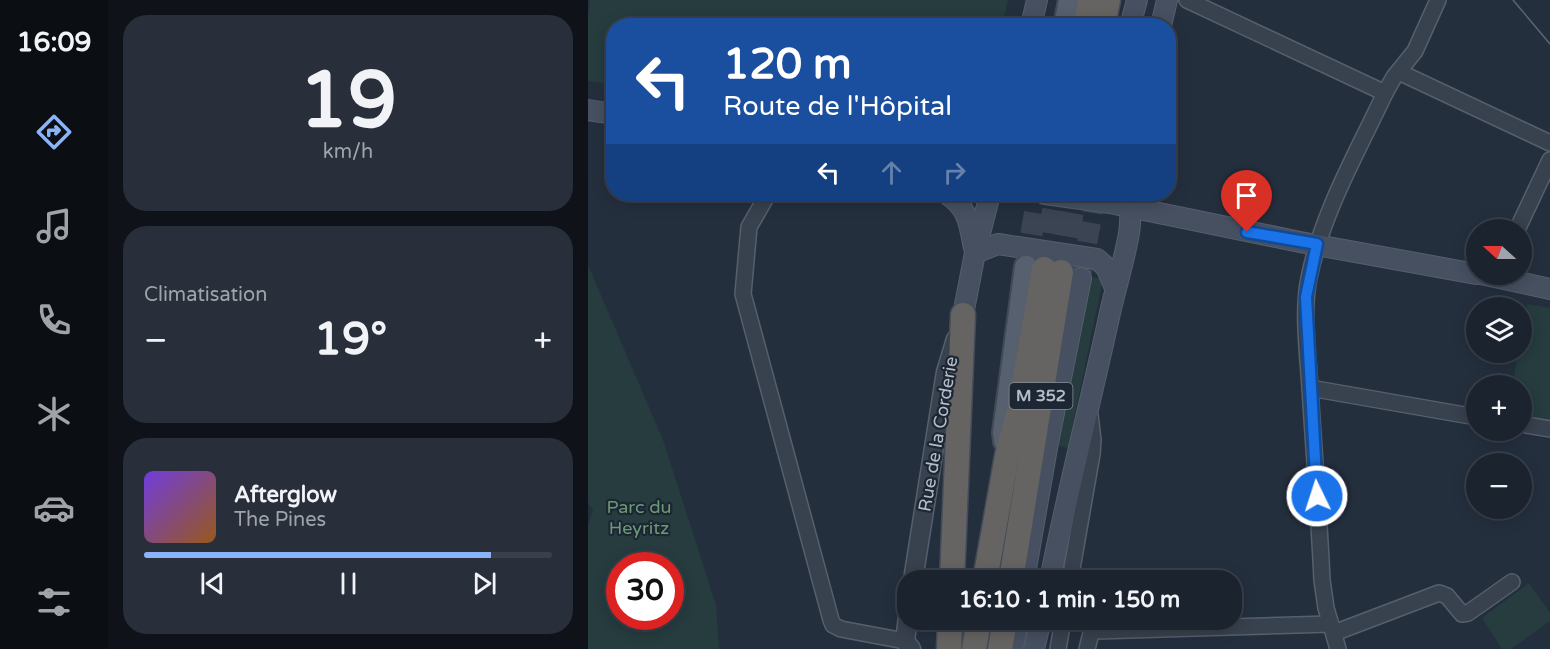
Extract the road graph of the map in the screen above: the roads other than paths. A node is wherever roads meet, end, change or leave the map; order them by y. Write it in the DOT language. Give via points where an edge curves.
graph roads {
  1 [pos="1037,0"];
  2 [pos="1070,0"];
  3 [pos="1090,0"];
  4 [pos="1108,0"];
  5 [pos="1137,0"];
  6 [pos="1167,0"];
  7 [pos="1187,0"];
  8 [pos="1438,0"];
  9 [pos="1033,18"];
  10 [pos="1067,18"];
  11 [pos="1087,18"];
  12 [pos="1105,18"];
  13 [pos="1132,18"];
  14 [pos="1163,18"];
  15 [pos="1399,72"];
  16 [pos="1385,93"];
  17 [pos="588,110"];
  18 [pos="606,113"];
  19 [pos="1550,143"];
  20 [pos="1550,160"];
  21 [pos="764,201"];
  22 [pos="956,201"];
  23 [pos="988,201"];
  24 [pos="1131,201"];
  25 [pos="1135,201"];
  26 [pos="1523,219"];
  27 [pos="1317,244"];
  28 [pos="975,253"];
  29 [pos="1053,271"];
  30 [pos="1466,271"];
  31 [pos="1532,285"];
  32 [pos="1115,288"];
  33 [pos="1550,289"];
  34 [pos="963,315"];
  35 [pos="1310,388"];
  36 [pos="1089,408"];
  37 [pos="1466,415"];
  38 [pos="1532,426"];
  39 [pos="1550,429"];
  40 [pos="915,570"];
  41 [pos="952,570"];
  42 [pos="988,570"];
  43 [pos="1013,570"];
  44 [pos="1026,570"];
  45 [pos="1052,570"];
  46 [pos="1072,570"];
  47 [pos="1512,582"];
  48 [pos="1332,629"];
  49 [pos="950,630"];
  50 [pos="977,630"];
  51 [pos="1003,630"];
  52 [pos="1016,630"];
  53 [pos="1039,630"];
  54 [pos="1061,630"];
  55 [pos="908,645"];
  56 [pos="949,649"];
  57 [pos="974,649"];
  58 [pos="1000,649"];
  59 [pos="1013,649"];
  60 [pos="1034,649"];
  61 [pos="1058,649"];
  62 [pos="1087,649"];
  63 [pos="1338,649"];
  1 -- 9 [label="main road"];
  2 -- 10 [label="main road"];
  3 -- 11 [label="highway"];
  4 -- 12 [label="highway"];
  5 -- 13 [label="main road"];
  6 -- 14 [label="main road"];
  7 -- 16 [label="street"];
  8 -- 15 [label="street" via="1415,51"];
  15 -- 16 [label="street"];
  15 -- 19 [label="street"];
  16 -- 27 [label="street"];
  17 -- 18 [label="main road"];
  20 -- 26 [label="street"];
  21 -- 55 [label="street" via="749,227 743,294 831,620 841,629"];
  22 -- 28 [label="main road" via="967,214"];
  23 -- 28 [label="main road, Rue de la Corderie"];
  24 -- 32 [label="main road" via="1127,242"];
  25 -- 27 [label="main road" via="1247,232"];
  27 -- 30 [label="main road"];
  27 -- 35 [label="street" via="1306,297"];
  28 -- 32 [label="main road" via="998,244 1097,259 1106,267"];
  28 -- 34 [label="main road, Rue de la Corderie"];
  29 -- 42 [label="highway, M 352" via="1007,456"];
  29 -- 43 [label="highway, M 352"];
  29 -- 44 [label="main road" via="1047,448"];
  31 -- 33 [label="main road"];
  32 -- 36 [label="main road"];
  34 -- 40 [label="street, Rue de la Corderie" via="946,372"];
  34 -- 41 [label="highway"];
  35 -- 37 [label="street"];
  35 -- 48 [label="street" via="1323,596"];
  36 -- 45 [label="main road"];
  36 -- 46 [label="street" via="1092,454"];
  38 -- 39 [label="street"];
  47 -- 48 [label="street" via="1468,613 1462,614 1447,596 1439,593"];
  48 -- 62 [label="street" via="1096,631 1091,633"];
  48 -- 63 [label="street"];
  49 -- 56 [label="highway"];
  50 -- 57 [label="highway"];
  51 -- 58 [label="highway"];
  52 -- 59 [label="main road"];
  53 -- 60 [label="main road"];
  54 -- 61 [label="street"];
}
